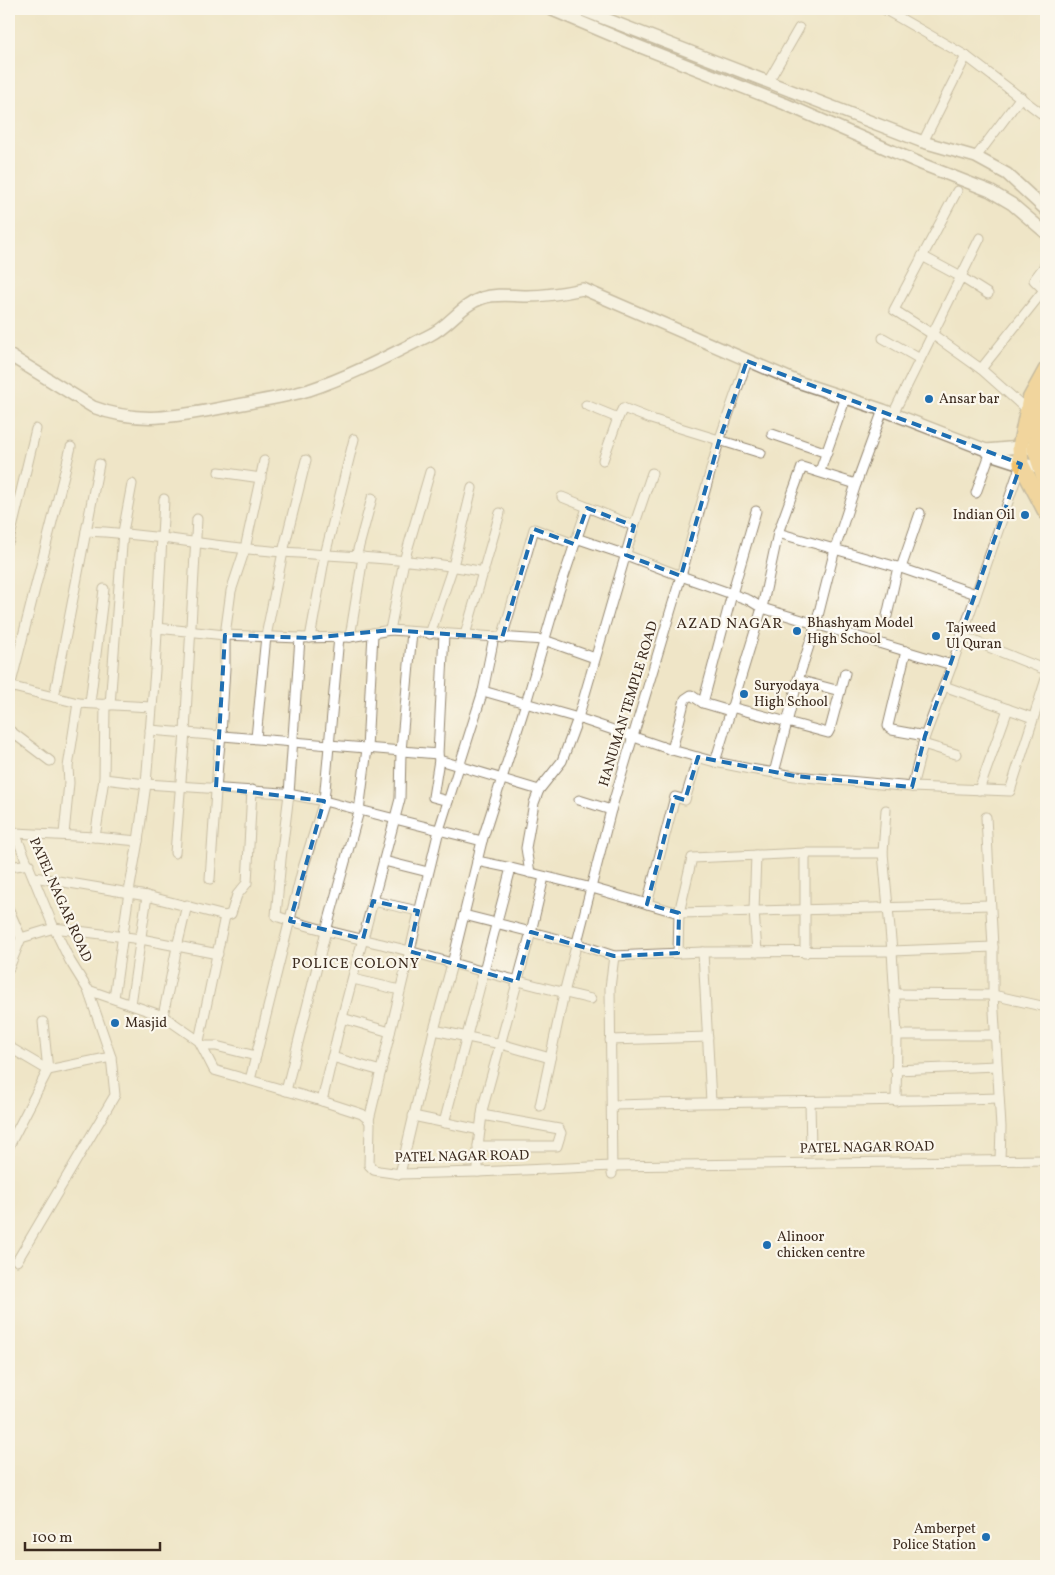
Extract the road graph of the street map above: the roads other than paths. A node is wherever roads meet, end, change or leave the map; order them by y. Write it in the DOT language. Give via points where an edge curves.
graph roads {
  1 [pos="550,9"];
  2 [pos="580,9"];
  3 [pos="884,9"];
  4 [pos="798,28"];
  5 [pos="966,56"];
  6 [pos="768,82"];
  7 [pos="1021,97"];
  8 [pos="1046,117"];
  9 [pos="922,142"];
  10 [pos="976,157"];
  11 [pos="957,191"];
  12 [pos="1046,210"];
  13 [pos="1046,233"];
  14 [pos="980,238"];
  15 [pos="922,256"];
  16 [pos="1046,264"];
  17 [pos="961,276"];
  18 [pos="988,294"];
  19 [pos="932,334"];
  20 [pos="883,338"];
  21 [pos="9,355"];
  22 [pos="920,358"];
  23 [pos="747,361"];
  24 [pos="981,369"];
  25 [pos="1046,370"];
  26 [pos="1046,396"];
  27 [pos="846,397"];
  28 [pos="586,405"];
  29 [pos="1027,410"];
  30 [pos="888,412"];
  31 [pos="618,418"];
  32 [pos="36,430"];
  33 [pos="772,434"];
  34 [pos="354,439"];
  35 [pos="719,441"];
  36 [pos="71,447"];
  37 [pos="988,452"];
  38 [pos="827,453"];
  39 [pos="762,454"];
  40 [pos="1038,457"];
  41 [pos="306,460"];
  42 [pos="603,460"];
  43 [pos="264,462"];
  44 [pos="99,464"];
  45 [pos="1022,464"];
  46 [pos="219,472"];
  47 [pos="430,472"];
  48 [pos="820,472"];
  49 [pos="652,473"];
  50 [pos="260,478"];
  51 [pos="1046,483"];
  52 [pos="132,484"];
  53 [pos="856,484"];
  54 [pos="472,488"];
  55 [pos="976,493"];
  56 [pos="562,497"];
  57 [pos="164,498"];
  58 [pos="372,498"];
  59 [pos="587,508"];
  60 [pos="756,511"];
  61 [pos="1046,512"];
  62 [pos="500,513"];
  63 [pos="920,513"];
  64 [pos="197,519"];
  65 [pos="634,526"];
  66 [pos="86,531"];
  67 [pos="123,532"];
  68 [pos="778,533"];
  69 [pos="163,538"];
  70 [pos="9,541"];
  71 [pos="575,541"];
  72 [pos="195,542"];
  73 [pos="245,549"];
  74 [pos="835,549"];
  75 [pos="283,552"];
  76 [pos="626,554"];
  77 [pos="325,555"];
  78 [pos="360,557"];
  79 [pos="404,562"];
  80 [pos="453,566"];
  81 [pos="900,568"];
  82 [pos="484,572"];
  83 [pos="681,576"];
  84 [pos="104,589"];
  85 [pos="732,594"];
  86 [pos="976,594"];
  87 [pos="762,608"];
  88 [pos="887,616"];
  89 [pos="816,624"];
  90 [pos="156,628"];
  91 [pos="390,630"];
  92 [pos="192,631"];
  93 [pos="412,632"];
  94 [pos="373,633"];
  95 [pos="430,634"];
  96 [pos="444,634"];
  97 [pos="226,635"];
  98 [pos="465,635"];
  99 [pos="266,636"];
  100 [pos="961,636"];
  101 [pos="339,637"];
  102 [pos="350,637"];
  103 [pos="498,637"];
  104 [pos="300,638"];
  105 [pos="310,638"];
  106 [pos="544,640"];
  107 [pos="906,651"];
  108 [pos="595,658"];
  109 [pos="952,665"];
  110 [pos="1046,670"];
  111 [pos="845,673"];
  112 [pos="798,680"];
  113 [pos="1046,683"];
  114 [pos="944,686"];
  115 [pos="9,688"];
  116 [pos="483,691"];
  117 [pos="840,691"];
  118 [pos="54,697"];
  119 [pos="78,703"];
  120 [pos="90,703"];
  121 [pos="526,703"];
  122 [pos="703,703"];
  123 [pos="108,704"];
  124 [pos="151,707"];
  125 [pos="730,709"];
  126 [pos="1008,709"];
  127 [pos="578,718"];
  128 [pos="1033,718"];
  129 [pos="787,721"];
  130 [pos="9,730"];
  131 [pos="150,730"];
  132 [pos="185,732"];
  133 [pos="221,735"];
  134 [pos="633,736"];
  135 [pos="256,738"];
  136 [pos="924,740"];
  137 [pos="293,742"];
  138 [pos="329,745"];
  139 [pos="367,749"];
  140 [pos="672,750"];
  141 [pos="402,751"];
  142 [pos="956,754"];
  143 [pos="438,757"];
  144 [pos="698,757"];
  145 [pos="50,761"];
  146 [pos="715,762"];
  147 [pos="459,766"];
  148 [pos="774,773"];
  149 [pos="104,779"];
  150 [pos="501,779"];
  151 [pos="547,782"];
  152 [pos="146,784"];
  153 [pos="181,785"];
  154 [pos="556,785"];
  155 [pos="912,786"];
  156 [pos="216,788"];
  157 [pos="252,790"];
  158 [pos="539,790"];
  159 [pos="979,790"];
  160 [pos="289,794"];
  161 [pos="579,800"];
  162 [pos="324,801"];
  163 [pos="448,801"];
  164 [pos="612,810"];
  165 [pos="886,810"];
  166 [pos="359,811"];
  167 [pos="986,817"];
  168 [pos="395,819"];
  169 [pos="12,829"];
  170 [pos="438,830"];
  171 [pos="64,834"];
  172 [pos="95,837"];
  173 [pos="138,841"];
  174 [pos="482,841"];
  175 [pos="805,852"];
  176 [pos="175,853"];
  177 [pos="883,853"];
  178 [pos="756,855"];
  179 [pos="384,861"];
  180 [pos="477,861"];
  181 [pos="29,864"];
  182 [pos="9,867"];
  183 [pos="511,868"];
  184 [pos="428,872"];
  185 [pos="530,873"];
  186 [pos="34,877"];
  187 [pos="544,877"];
  188 [pos="210,879"];
  189 [pos="592,888"];
  190 [pos="129,892"];
  191 [pos="147,896"];
  192 [pos="373,901"];
  193 [pos="647,904"];
  194 [pos="187,905"];
  195 [pos="990,905"];
  196 [pos="889,909"];
  197 [pos="9,910"];
  198 [pos="805,910"];
  199 [pos="418,911"];
  200 [pos="754,911"];
  201 [pos="679,913"];
  202 [pos="464,915"];
  203 [pos="225,916"];
  204 [pos="290,921"];
  205 [pos="496,924"];
  206 [pos="54,928"];
  207 [pos="326,931"];
  208 [pos="531,932"];
  209 [pos="122,937"];
  210 [pos="22,938"];
  211 [pos="141,939"];
  212 [pos="363,939"];
  213 [pos="578,944"];
  214 [pos="177,947"];
  215 [pos="992,947"];
  216 [pos="409,951"];
  217 [pos="892,951"];
  218 [pos="704,952"];
  219 [pos="757,952"];
  220 [pos="678,953"];
  221 [pos="805,953"];
  222 [pos="218,954"];
  223 [pos="614,956"];
  224 [pos="452,964"];
  225 [pos="9,968"];
  226 [pos="483,973"];
  227 [pos="352,979"];
  228 [pos="517,982"];
  229 [pos="88,990"];
  230 [pos="400,990"];
  231 [pos="564,993"];
  232 [pos="894,994"];
  233 [pos="992,995"];
  234 [pos="114,998"];
  235 [pos="591,999"];
  236 [pos="131,1004"];
  237 [pos="1046,1007"];
  238 [pos="163,1016"];
  239 [pos="342,1018"];
  240 [pos="43,1022"];
  241 [pos="434,1030"];
  242 [pos="390,1032"];
  243 [pos="897,1035"];
  244 [pos="996,1035"];
  245 [pos="467,1037"];
  246 [pos="708,1037"];
  247 [pos="610,1040"];
  248 [pos="201,1044"];
  249 [pos="501,1044"];
  250 [pos="9,1047"];
  251 [pos="256,1056"];
  252 [pos="111,1057"];
  253 [pos="332,1057"];
  254 [pos="550,1058"];
  255 [pos="997,1066"];
  256 [pos="48,1070"];
  257 [pos="895,1070"];
  258 [pos="381,1071"];
  259 [pos="250,1080"];
  260 [pos="286,1091"];
  261 [pos="999,1098"];
  262 [pos="322,1100"];
  263 [pos="896,1101"];
  264 [pos="711,1102"];
  265 [pos="810,1102"];
  266 [pos="612,1105"];
  267 [pos="540,1106"];
  268 [pos="482,1115"];
  269 [pos="413,1116"];
  270 [pos="369,1120"];
  271 [pos="444,1123"];
  272 [pos="480,1130"];
  273 [pos="9,1146"];
  274 [pos="478,1146"];
  275 [pos="811,1150"];
  276 [pos="1000,1160"];
  277 [pos="1046,1160"];
  278 [pos="612,1170"];
  279 [pos="478,1172"];
  280 [pos="400,1174"];
  281 [pos="18,1261"];
  1 -- 13 [label="street" via="990,191 1012,204"];
  2 -- 6 [label="street"];
  3 -- 5 [label="street"];
  4 -- 6 [label="street"];
  5 -- 7 [label="street"];
  5 -- 9 [label="street"];
  6 -- 9 [label="street"];
  7 -- 8 [label="street"];
  7 -- 10 [label="street"];
  9 -- 10 [label="street"];
  10 -- 12 [label="street" via="1007,174"];
  11 -- 15 [label="street"];
  14 -- 17 [label="street"];
  15 -- 17 [label="street"];
  15 -- 19 [label="street" via="894,310"];
  16 -- 24 [label="street" via="1034,280 1044,290"];
  17 -- 18 [label="street"];
  17 -- 19 [label="street"];
  19 -- 22 [label="street"];
  19 -- 24 [label="street"];
  20 -- 22 [label="street"];
  21 -- 23 [label="street" via="108,413 138,418 196,414 287,396 332,381 440,330 458,312 479,299 495,294 545,295 583,289"];
  22 -- 30 [label="street"];
  23 -- 27 [label="street"];
  23 -- 35 [label="street, HANUMAN TEMPLE ROAD"];
  24 -- 29 [label="street"];
  25 -- 29 [label="main road"];
  26 -- 40 [label="main road" via="1040,415"];
  27 -- 30 [label="street"];
  27 -- 38 [label="street"];
  28 -- 31 [label="street"];
  29 -- 40 [label="main road"];
  30 -- 37 [label="street"];
  30 -- 53 [label="street"];
  31 -- 35 [label="street" via="623,408"];
  31 -- 42 [label="street"];
  32 -- 70 [label="street"];
  33 -- 38 [label="street"];
  34 -- 77 [label="street"];
  35 -- 39 [label="street"];
  35 -- 83 [label="street, HANUMAN TEMPLE ROAD"];
  36 -- 115 [label="street"];
  37 -- 40 [label="street"];
  37 -- 45 [label="street"];
  37 -- 55 [label="street"];
  38 -- 48 [label="street"];
  40 -- 45 [label="main road"];
  40 -- 51 [label="main road"];
  41 -- 75 [label="street"];
  43 -- 50 [label="street"];
  44 -- 66 [label="street"];
  45 -- 61 [label="main road"];
  45 -- 86 [label="street"];
  46 -- 50 [label="street"];
  47 -- 79 [label="street"];
  48 -- 53 [label="street"];
  48 -- 68 [label="street" via="802,467"];
  49 -- 65 [label="street"];
  50 -- 73 [label="street"];
  52 -- 67 [label="street"];
  53 -- 74 [label="street"];
  54 -- 80 [label="street"];
  56 -- 59 [label="street"];
  57 -- 69 [label="street"];
  58 -- 78 [label="street"];
  59 -- 65 [label="street"];
  59 -- 71 [label="street"];
  60 -- 85 [label="street"];
  62 -- 82 [label="street"];
  63 -- 81 [label="street"];
  64 -- 72 [label="street"];
  65 -- 76 [label="street"];
  66 -- 67 [label="street"];
  66 -- 118 [label="street"];
  67 -- 69 [label="street"];
  67 -- 123 [label="street"];
  68 -- 74 [label="street"];
  68 -- 87 [label="street"];
  69 -- 72 [label="street"];
  69 -- 90 [label="street"];
  71 -- 76 [label="street"];
  71 -- 103 [label="street" via="534,529"];
  71 -- 106 [label="street"];
  72 -- 73 [label="street"];
  72 -- 92 [label="street"];
  73 -- 75 [label="street"];
  73 -- 97 [label="street" via="231,591"];
  74 -- 81 [label="street"];
  74 -- 89 [label="street"];
  75 -- 77 [label="street"];
  75 -- 99 [label="street"];
  76 -- 83 [label="street"];
  76 -- 108 [label="street"];
  77 -- 78 [label="street"];
  77 -- 105 [label="street"];
  78 -- 79 [label="street"];
  78 -- 102 [label="street"];
  79 -- 80 [label="street"];
  79 -- 91 [label="street"];
  80 -- 82 [label="street"];
  80 -- 95 [label="street"];
  81 -- 86 [label="street"];
  81 -- 88 [label="street"];
  82 -- 98 [label="street"];
  83 -- 85 [label="street"];
  83 -- 134 [label="street, HANUMAN TEMPLE ROAD"];
  84 -- 120 [label="street"];
  85 -- 87 [label="street"];
  85 -- 122 [label="street"];
  86 -- 100 [label="street"];
  87 -- 89 [label="street"];
  87 -- 125 [label="street"];
  89 -- 107 [label="street"];
  89 -- 112 [label="street"];
  90 -- 92 [label="street"];
  90 -- 124 [label="street"];
  91 -- 93 [label="street"];
  91 -- 94 [label="street"];
  92 -- 97 [label="street"];
  92 -- 132 [label="street"];
  93 -- 95 [label="street"];
  93 -- 141 [label="street"];
  94 -- 102 [label="street"];
  94 -- 139 [label="street"];
  95 -- 96 [label="street"];
  96 -- 98 [label="street"];
  96 -- 143 [label="street"];
  97 -- 99 [label="street"];
  97 -- 133 [label="street"];
  98 -- 103 [label="street"];
  99 -- 104 [label="street"];
  99 -- 135 [label="street"];
  100 -- 109 [label="street"];
  100 -- 110 [label="street"];
  101 -- 102 [label="street"];
  101 -- 105 [label="street"];
  101 -- 138 [label="street"];
  103 -- 106 [label="street"];
  103 -- 116 [label="street"];
  104 -- 105 [label="street"];
  104 -- 137 [label="street"];
  106 -- 108 [label="street"];
  106 -- 121 [label="street"];
  107 -- 109 [label="street"];
  107 -- 136 [label="street" via="888,728"];
  108 -- 127 [label="street"];
  109 -- 114 [label="street"];
  111 -- 117 [label="street"];
  112 -- 117 [label="street"];
  112 -- 129 [label="street"];
  113 -- 128 [label="street"];
  114 -- 126 [label="street"];
  114 -- 136 [label="street"];
  115 -- 118 [label="street"];
  116 -- 121 [label="street"];
  116 -- 147 [label="street"];
  117 -- 129 [label="street" via="828,733"];
  118 -- 119 [label="street"];
  119 -- 120 [label="street"];
  119 -- 171 [label="street" via="68,767"];
  120 -- 123 [label="street"];
  121 -- 127 [label="street"];
  121 -- 150 [label="street"];
  122 -- 125 [label="street"];
  122 -- 140 [label="street" via="691,696 685,699"];
  123 -- 124 [label="street"];
  123 -- 149 [label="street"];
  124 -- 131 [label="street"];
  125 -- 129 [label="street"];
  125 -- 146 [label="street"];
  126 -- 128 [label="street"];
  126 -- 159 [label="street"];
  127 -- 134 [label="street"];
  127 -- 151 [label="street" via="562,761"];
  128 -- 159 [label="street" via="1010,791"];
  129 -- 148 [label="street"];
  130 -- 145 [label="street"];
  131 -- 132 [label="street"];
  131 -- 152 [label="street"];
  132 -- 133 [label="street"];
  132 -- 153 [label="street"];
  133 -- 135 [label="street"];
  133 -- 156 [label="street"];
  134 -- 140 [label="street"];
  134 -- 164 [label="street, HANUMAN TEMPLE ROAD"];
  135 -- 137 [label="street"];
  136 -- 142 [label="street"];
  136 -- 155 [label="street"];
  137 -- 138 [label="street"];
  137 -- 160 [label="street"];
  138 -- 139 [label="street"];
  138 -- 162 [label="street"];
  139 -- 141 [label="street"];
  139 -- 166 [label="street"];
  140 -- 144 [label="street"];
  141 -- 143 [label="street"];
  141 -- 168 [label="street" via="400,799"];
  143 -- 147 [label="street"];
  143 -- 163 [label="street" via="433,797"];
  144 -- 146 [label="street"];
  144 -- 193 [label="street" via="686,800 675,796"];
  146 -- 148 [label="street"];
  147 -- 150 [label="street"];
  147 -- 163 [label="street"];
  148 -- 155 [label="street"];
  149 -- 152 [label="street"];
  149 -- 172 [label="street"];
  150 -- 158 [label="street"];
  150 -- 174 [label="street"];
  151 -- 154 [label="street"];
  151 -- 158 [label="street"];
  152 -- 153 [label="street"];
  152 -- 173 [label="street"];
  153 -- 156 [label="street"];
  153 -- 176 [label="street"];
  155 -- 159 [label="street"];
  156 -- 157 [label="street"];
  156 -- 188 [label="street"];
  157 -- 160 [label="street"];
  157 -- 203 [label="street" via="247,883 237,895 231,914"];
  158 -- 185 [label="street" via="526,848"];
  160 -- 162 [label="street"];
  160 -- 204 [label="street" via="276,916"];
  161 -- 164 [label="street"];
  162 -- 166 [label="street"];
  162 -- 204 [label="street"];
  163 -- 170 [label="street"];
  164 -- 189 [label="street, HANUMAN TEMPLE ROAD"];
  165 -- 177 [label="street"];
  166 -- 168 [label="street"];
  166 -- 207 [label="street"];
  167 -- 195 [label="street"];
  168 -- 170 [label="street"];
  168 -- 179 [label="street"];
  169 -- 171 [label="street"];
  169 -- 181 [label="street, PATEL NAGAR ROAD"];
  170 -- 174 [label="street"];
  170 -- 184 [label="street"];
  171 -- 172 [label="street"];
  172 -- 173 [label="street"];
  173 -- 190 [label="street"];
  174 -- 180 [label="street"];
  175 -- 177 [label="street"];
  175 -- 178 [label="street"];
  175 -- 198 [label="street"];
  177 -- 196 [label="street"];
  178 -- 200 [label="street"];
  178 -- 201 [label="street" via="692,858"];
  179 -- 184 [label="street"];
  179 -- 192 [label="street"];
  180 -- 183 [label="street"];
  180 -- 202 [label="street"];
  181 -- 182 [label="street"];
  181 -- 186 [label="street, PATEL NAGAR ROAD"];
  183 -- 185 [label="street"];
  183 -- 205 [label="street"];
  184 -- 199 [label="street"];
  185 -- 187 [label="street"];
  186 -- 190 [label="street"];
  186 -- 206 [label="street, PATEL NAGAR ROAD"];
  187 -- 189 [label="street"];
  187 -- 208 [label="street"];
  189 -- 193 [label="street"];
  189 -- 213 [label="street, HANUMAN TEMPLE ROAD"];
  190 -- 191 [label="street"];
  190 -- 209 [label="street"];
  191 -- 194 [label="street"];
  191 -- 211 [label="street"];
  192 -- 199 [label="street"];
  192 -- 212 [label="street"];
  193 -- 201 [label="street"];
  194 -- 203 [label="street"];
  194 -- 214 [label="street"];
  195 -- 196 [label="street"];
  195 -- 215 [label="street"];
  196 -- 198 [label="street"];
  196 -- 217 [label="street"];
  197 -- 210 [label="street"];
  198 -- 200 [label="street"];
  198 -- 221 [label="street"];
  199 -- 216 [label="street"];
  200 -- 201 [label="street"];
  200 -- 219 [label="street"];
  201 -- 220 [label="street"];
  202 -- 205 [label="street"];
  202 -- 224 [label="street"];
  203 -- 222 [label="street"];
  204 -- 207 [label="street"];
  204 -- 251 [label="street"];
  205 -- 208 [label="street"];
  205 -- 226 [label="street"];
  206 -- 209 [label="street"];
  206 -- 210 [label="street"];
  206 -- 229 [label="street, PATEL NAGAR ROAD"];
  207 -- 212 [label="street"];
  207 -- 260 [label="street"];
  208 -- 213 [label="street"];
  208 -- 228 [label="street"];
  209 -- 211 [label="street"];
  209 -- 234 [label="street"];
  210 -- 225 [label="street"];
  211 -- 214 [label="street"];
  211 -- 236 [label="street"];
  212 -- 216 [label="street"];
  212 -- 227 [label="street"];
  213 -- 223 [label="street"];
  213 -- 231 [label="street, HANUMAN TEMPLE ROAD"];
  214 -- 222 [label="street"];
  214 -- 238 [label="street"];
  215 -- 217 [label="street"];
  215 -- 233 [label="street"];
  216 -- 224 [label="street"];
  216 -- 230 [label="street"];
  217 -- 221 [label="street"];
  217 -- 232 [label="street"];
  218 -- 219 [label="street"];
  218 -- 220 [label="street"];
  218 -- 246 [label="street"];
  219 -- 221 [label="street"];
  220 -- 223 [label="street"];
  222 -- 248 [label="street"];
  223 -- 247 [label="street"];
  224 -- 226 [label="street"];
  224 -- 241 [label="street"];
  226 -- 228 [label="street"];
  226 -- 245 [label="street"];
  227 -- 230 [label="street"];
  227 -- 239 [label="street"];
  228 -- 231 [label="street"];
  228 -- 249 [label="street"];
  229 -- 234 [label="street"];
  229 -- 252 [label="street, PATEL NAGAR ROAD"];
  230 -- 242 [label="street"];
  231 -- 235 [label="street"];
  231 -- 254 [label="street, HANUMAN TEMPLE ROAD"];
  232 -- 233 [label="street"];
  232 -- 243 [label="street"];
  233 -- 237 [label="street"];
  233 -- 244 [label="street"];
  234 -- 236 [label="street"];
  236 -- 238 [label="street"];
  238 -- 248 [label="street"];
  239 -- 242 [label="street"];
  239 -- 253 [label="street"];
  240 -- 256 [label="street"];
  241 -- 245 [label="street"];
  241 -- 269 [label="street"];
  242 -- 258 [label="street"];
  243 -- 244 [label="street"];
  243 -- 257 [label="street"];
  244 -- 255 [label="street"];
  245 -- 249 [label="street"];
  245 -- 271 [label="street"];
  246 -- 247 [label="street"];
  246 -- 264 [label="street"];
  247 -- 266 [label="street"];
  248 -- 251 [label="street"];
  248 -- 259 [label="street" via="214,1070"];
  249 -- 254 [label="street"];
  249 -- 268 [label="street"];
  250 -- 256 [label="street"];
  251 -- 259 [label="street"];
  252 -- 256 [label="street"];
  252 -- 281 [label="street, PATEL NAGAR ROAD" via="114,1098"];
  253 -- 258 [label="street"];
  253 -- 262 [label="street"];
  254 -- 267 [label="street, HANUMAN TEMPLE ROAD"];
  255 -- 257 [label="street"];
  255 -- 261 [label="street"];
  256 -- 273 [label="street"];
  257 -- 263 [label="street"];
  258 -- 270 [label="street"];
  259 -- 260 [label="street"];
  260 -- 262 [label="street"];
  261 -- 263 [label="street"];
  261 -- 276 [label="street"];
  262 -- 270 [label="street" via="362,1114"];
  263 -- 265 [label="street"];
  264 -- 265 [label="street"];
  264 -- 266 [label="street"];
  265 -- 275 [label="street"];
  266 -- 278 [label="street"];
  268 -- 272 [label="street"];
  268 -- 274 [label="street" via="559,1129 561,1133 557,1146"];
  269 -- 271 [label="street"];
  269 -- 280 [label="street"];
  270 -- 280 [label="street, PATEL NAGAR ROAD" via="369,1165 374,1170"];
  271 -- 272 [label="street"];
  272 -- 274 [label="street"];
  274 -- 279 [label="street"];
  276 -- 277 [label="street, PATEL NAGAR ROAD"];
  276 -- 278 [label="street, PATEL NAGAR ROAD"];
  278 -- 279 [label="street, PATEL NAGAR ROAD"];
  279 -- 280 [label="street, PATEL NAGAR ROAD"];
}
